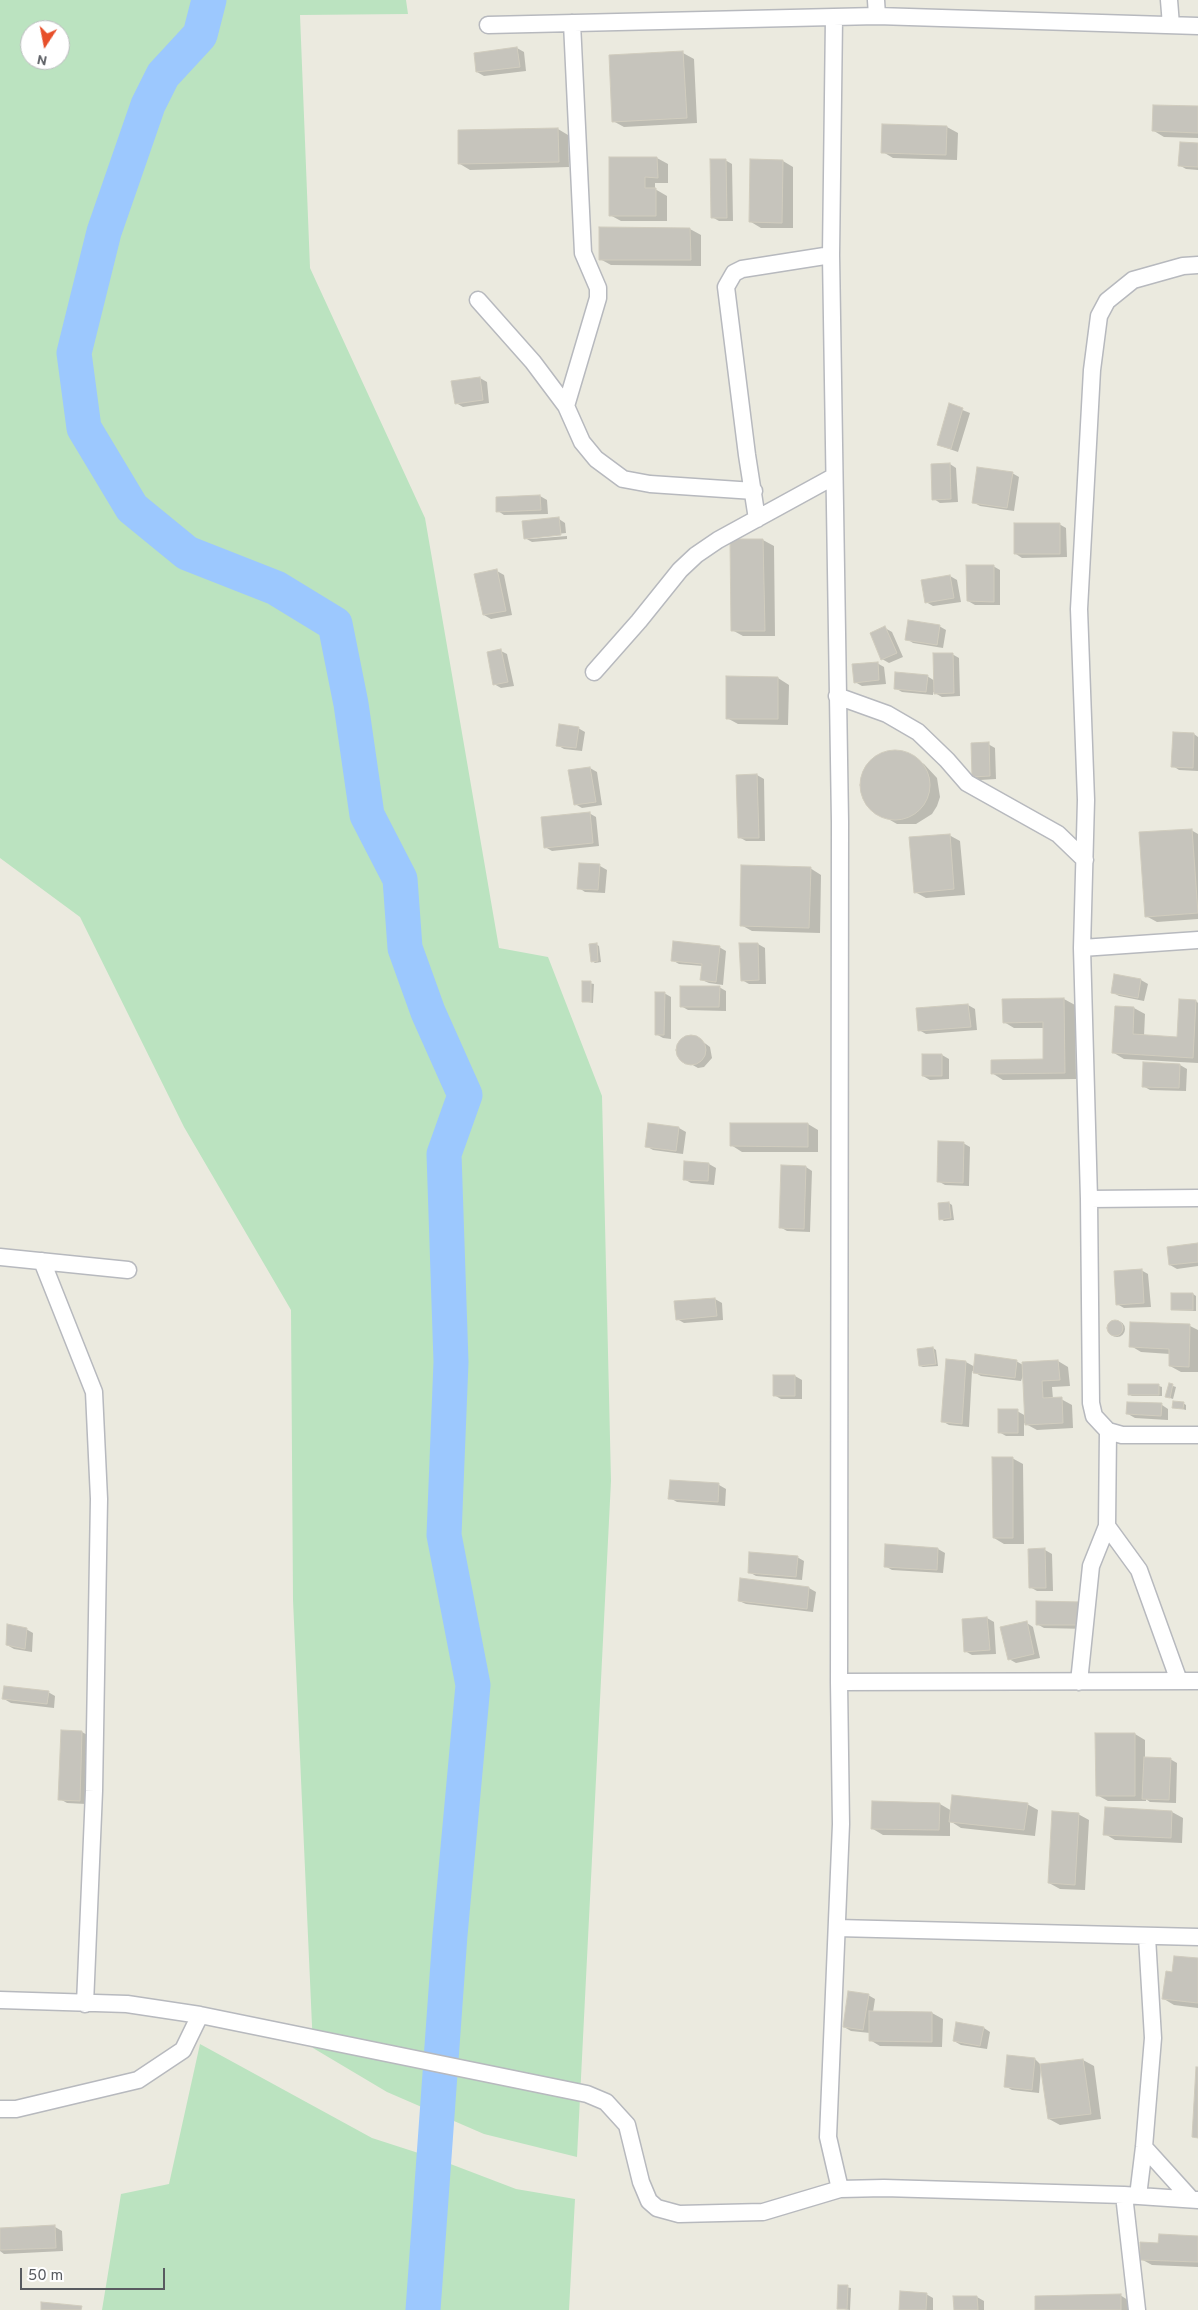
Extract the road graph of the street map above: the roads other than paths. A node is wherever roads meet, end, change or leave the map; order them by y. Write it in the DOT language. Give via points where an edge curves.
graph roads {
  1 [pos="1169,0"];
  2 [pos="876,8"];
  3 [pos="834,18"];
  4 [pos="572,23"];
  5 [pos="488,25"];
  6 [pos="1171,25"];
  7 [pos="1198,26"];
  8 [pos="830,256"];
  9 [pos="1198,265"];
  10 [pos="478,300"];
  11 [pos="566,406"];
  12 [pos="833,477"];
  13 [pos="754,491"];
  14 [pos="757,519"];
  15 [pos="594,672"];
  16 [pos="837,696"];
  17 [pos="1085,860"];
  18 [pos="1198,940"];
  19 [pos="1082,948"];
  20 [pos="1198,1198"];
  21 [pos="1089,1199"];
  22 [pos="0,1257"];
  23 [pos="42,1261"];
  24 [pos="128,1270"];
  25 [pos="1108,1431"];
  26 [pos="1198,1435"];
  27 [pos="1107,1526"];
  28 [pos="1179,1681"];
  29 [pos="1198,1681"];
  30 [pos="839,1682"];
  31 [pos="1079,1682"];
  32 [pos="837,1928"];
  33 [pos="1147,1936"];
  34 [pos="1198,1937"];
  35 [pos="0,2000"];
  36 [pos="85,2004"];
  37 [pos="200,2015"];
  38 [pos="0,2109"];
  39 [pos="1144,2147"];
  40 [pos="840,2189"];
  41 [pos="1131,2195"];
  42 [pos="1194,2199"];
  43 [pos="1137,2310"];
  1 -- 6 [label="street"];
  2 -- 3 [label="street"];
  2 -- 6 [label="street"];
  3 -- 4 [label="street"];
  3 -- 8 [label="street"];
  4 -- 5 [label="street"];
  4 -- 11 [label="street" via="583,253 598,288 598,298"];
  6 -- 7 [label="street"];
  8 -- 12 [label="street"];
  8 -- 13 [label="street" via="742,269 734,273 726,287"];
  9 -- 17 [label="street" via="1133,280 1107,301 1099,316 1092,370 1079,609"];
  10 -- 11 [label="street" via="533,362"];
  11 -- 13 [label="street" via="582,442 596,459 624,479 650,484"];
  12 -- 14 [label="street"];
  12 -- 16 [label="street"];
  13 -- 14 [label="street"];
  14 -- 15 [label="street" via="718,540 680,570"];
  16 -- 17 [label="street" via="887,714 918,732 967,783 1058,834"];
  16 -- 30 [label="street" via="840,822"];
  17 -- 19 [label="street"];
  18 -- 19 [label="street"];
  19 -- 21 [label="street"];
  20 -- 21 [label="street"];
  21 -- 25 [label="street" via="1091,1403 1094,1416"];
  22 -- 23 [label="street"];
  23 -- 24 [label="street"];
  23 -- 36 [label="street" via="94,1392 99,1499 93,1837"];
  25 -- 26 [label="street" via="1122,1435"];
  25 -- 27 [label="street"];
  27 -- 28 [label="street" via="1139,1570"];
  27 -- 31 [label="street" via="1091,1566"];
  28 -- 29 [label="street"];
  28 -- 31 [label="street"];
  30 -- 31 [label="street"];
  30 -- 32 [label="street" via="841,1824"];
  32 -- 33 [label="street"];
  32 -- 40 [label="street" via="828,2137"];
  33 -- 34 [label="street"];
  33 -- 39 [label="street" via="1153,2038"];
  35 -- 36 [label="street"];
  36 -- 37 [label="street" via="127,2004"];
  37 -- 38 [label="street" via="183,2050 138,2080 16,2109"];
  37 -- 40 [label="street" via="587,2094 606,2102 628,2126 641,2182 649,2201 658,2208 679,2214 763,2212"];
  39 -- 41 [label="street"];
  39 -- 42 [label="street"];
  40 -- 41 [label="street"];
  41 -- 42 [label="street"];
  41 -- 43 [label="street"];
}
